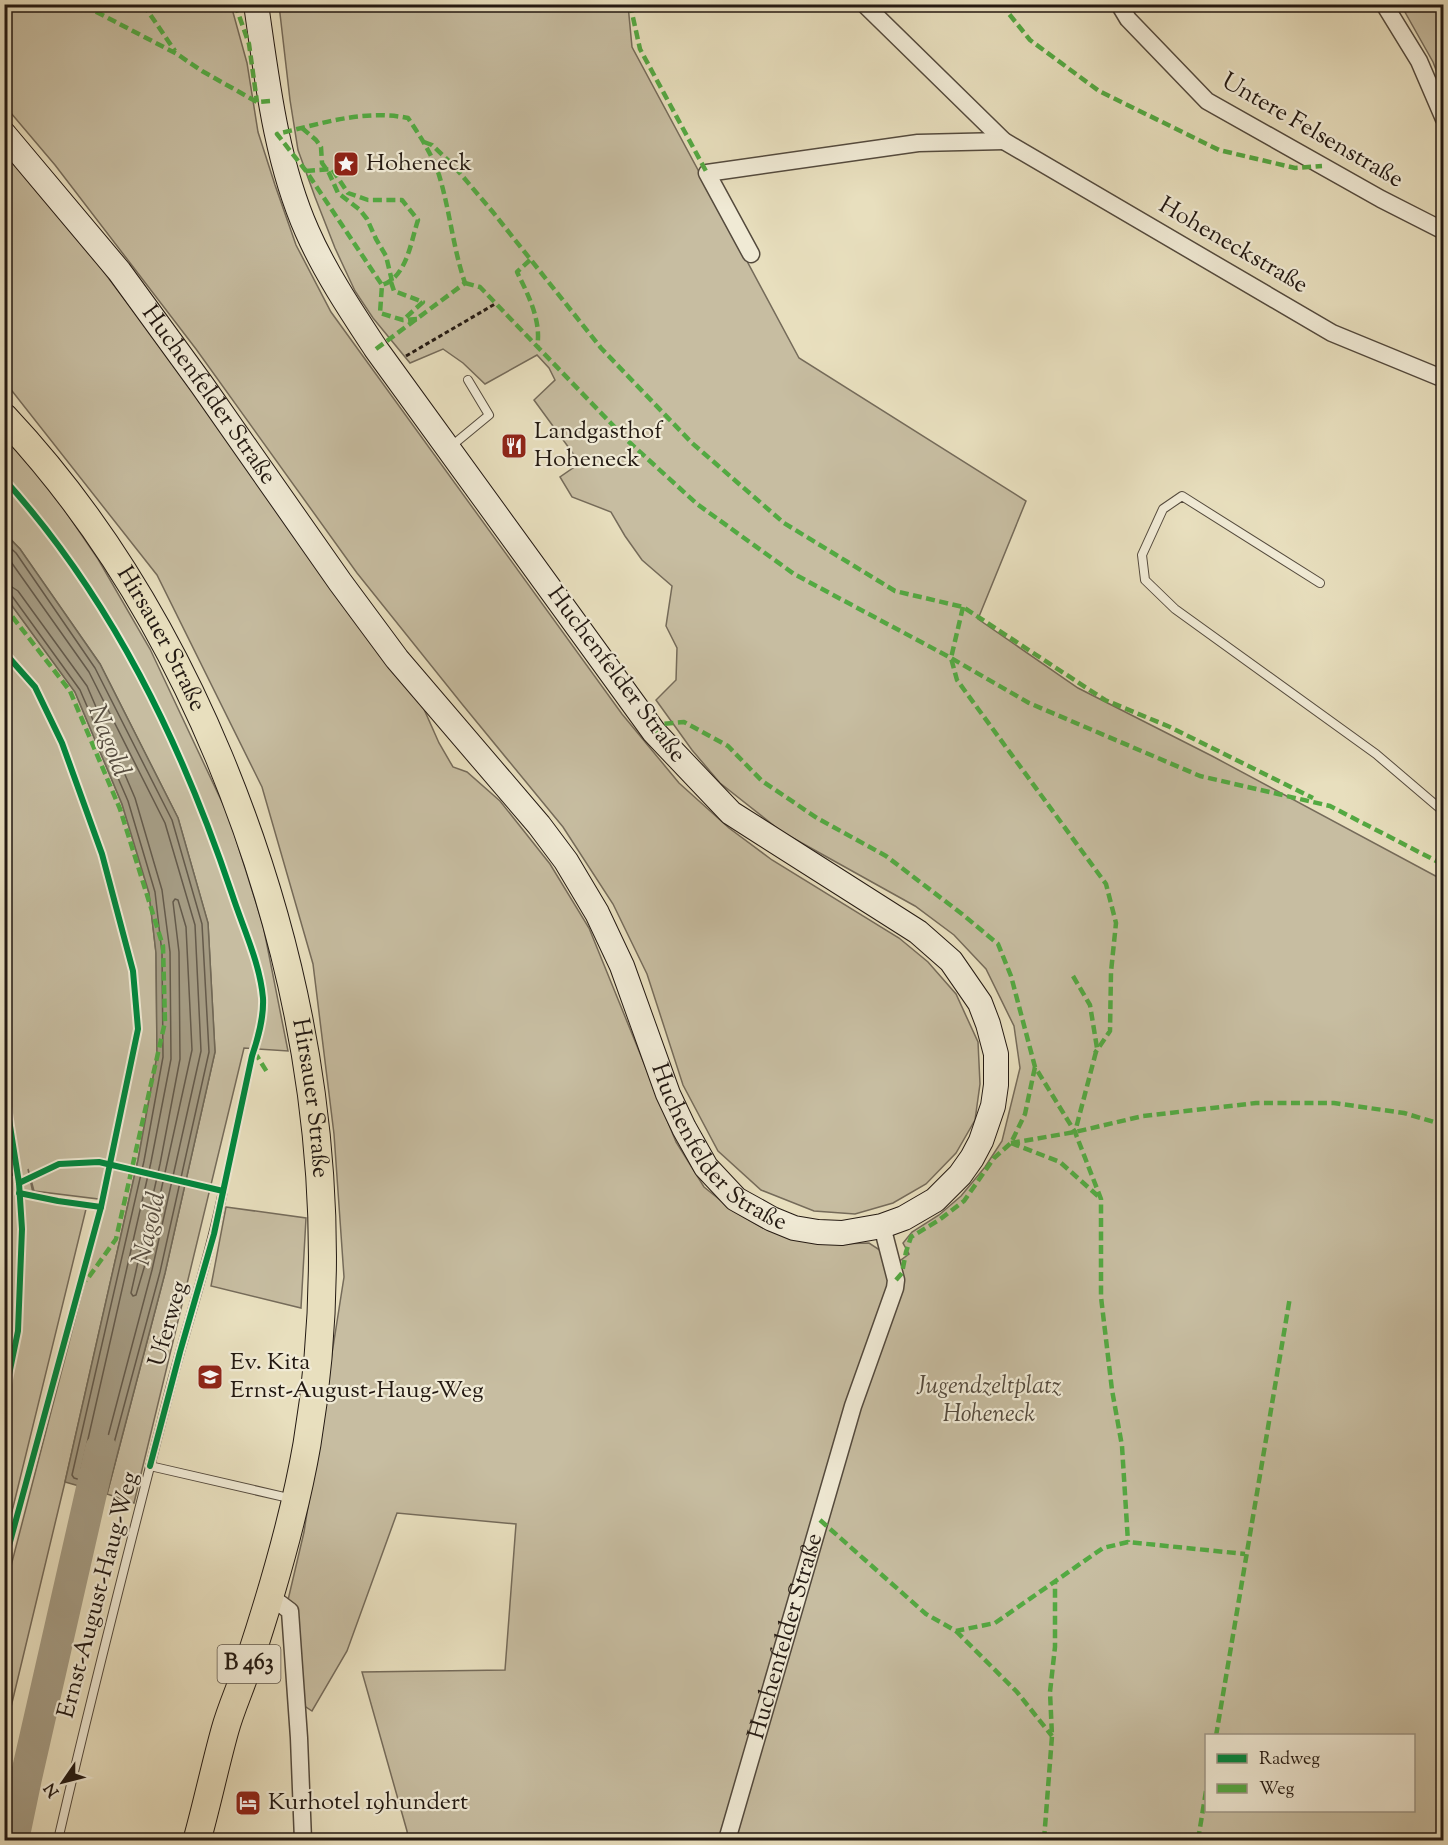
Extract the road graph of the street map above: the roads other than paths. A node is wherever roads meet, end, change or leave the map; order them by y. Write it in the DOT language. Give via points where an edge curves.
graph roads {
  1 [pos="256,4"];
  2 [pos="864,4"];
  3 [pos="1119,4"];
  4 [pos="1384,4"];
  5 [pos="1443,119"];
  6 [pos="4,134"];
  7 [pos="1004,141"];
  8 [pos="1443,231"];
  9 [pos="751,254"];
  10 [pos="1443,379"];
  11 [pos="468,380"];
  12 [pos="4,417"];
  13 [pos="448,448"];
  14 [pos="1320,583"];
  15 [pos="1443,812"];
  16 [pos="219,1190"];
  17 [pos="882,1226"];
  18 [pos="150,1466"];
  19 [pos="296,1500"];
  20 [pos="270,1596"];
  21 [pos="58,1840"];
  22 [pos="197,1840"];
  23 [pos="303,1840"];
  24 [pos="726,1840"];
  1 -- 13 [label="main road, Huchenfelder Straße" via="277,134 307,230 347,305"];
  2 -- 7 [label="street, Hoheneckstraße"];
  3 -- 8 [label="street, Untere Felsenstraße" via="1128,19 1207,101"];
  4 -- 5 [label="street" via="1419,61"];
  6 -- 17 [label="main road, Huchenfelder Straße" via="119,271 397,659 566,861 622,966 668,1094 706,1167 736,1199 794,1228 842,1233"];
  7 -- 9 [label="street" via="918,143 707,173"];
  7 -- 10 [label="street, Hoheneckstraße" via="1332,333"];
  11 -- 13 [label="lane" via="489,415"];
  12 -- 19 [label="main road, Hirsauer Straße / B 463" via="88,518 169,649 236,798 280,932 303,1039 322,1220 317,1365"];
  13 -- 17 [label="main road, Huchenfelder Straße" via="654,732 686,767 731,813 918,932 951,961 980,1003 996,1054 993,1106 981,1142 960,1175 941,1194 904,1218"];
  14 -- 15 [label="lane" via="1182,496 1163,510 1142,555 1145,580 1175,609 1376,754"];
  16 -- 18 [label="lane, Uferweg" via="214,1234"];
  17 -- 24 [label="street, Huchenfelder Straße" via="895,1288 853,1406"];
  18 -- 19 [label="lane, Ernst-August-Haug-Weg"];
  18 -- 21 [label="lane, Ernst-August-Haug-Weg"];
  19 -- 20 [label="main road, Hirsauer Straße / B 463"];
  20 -- 22 [label="main road, Hirsauer Straße / B 463" via="226,1728"];
  20 -- 23 [label="street" via="290,1611"];
}
